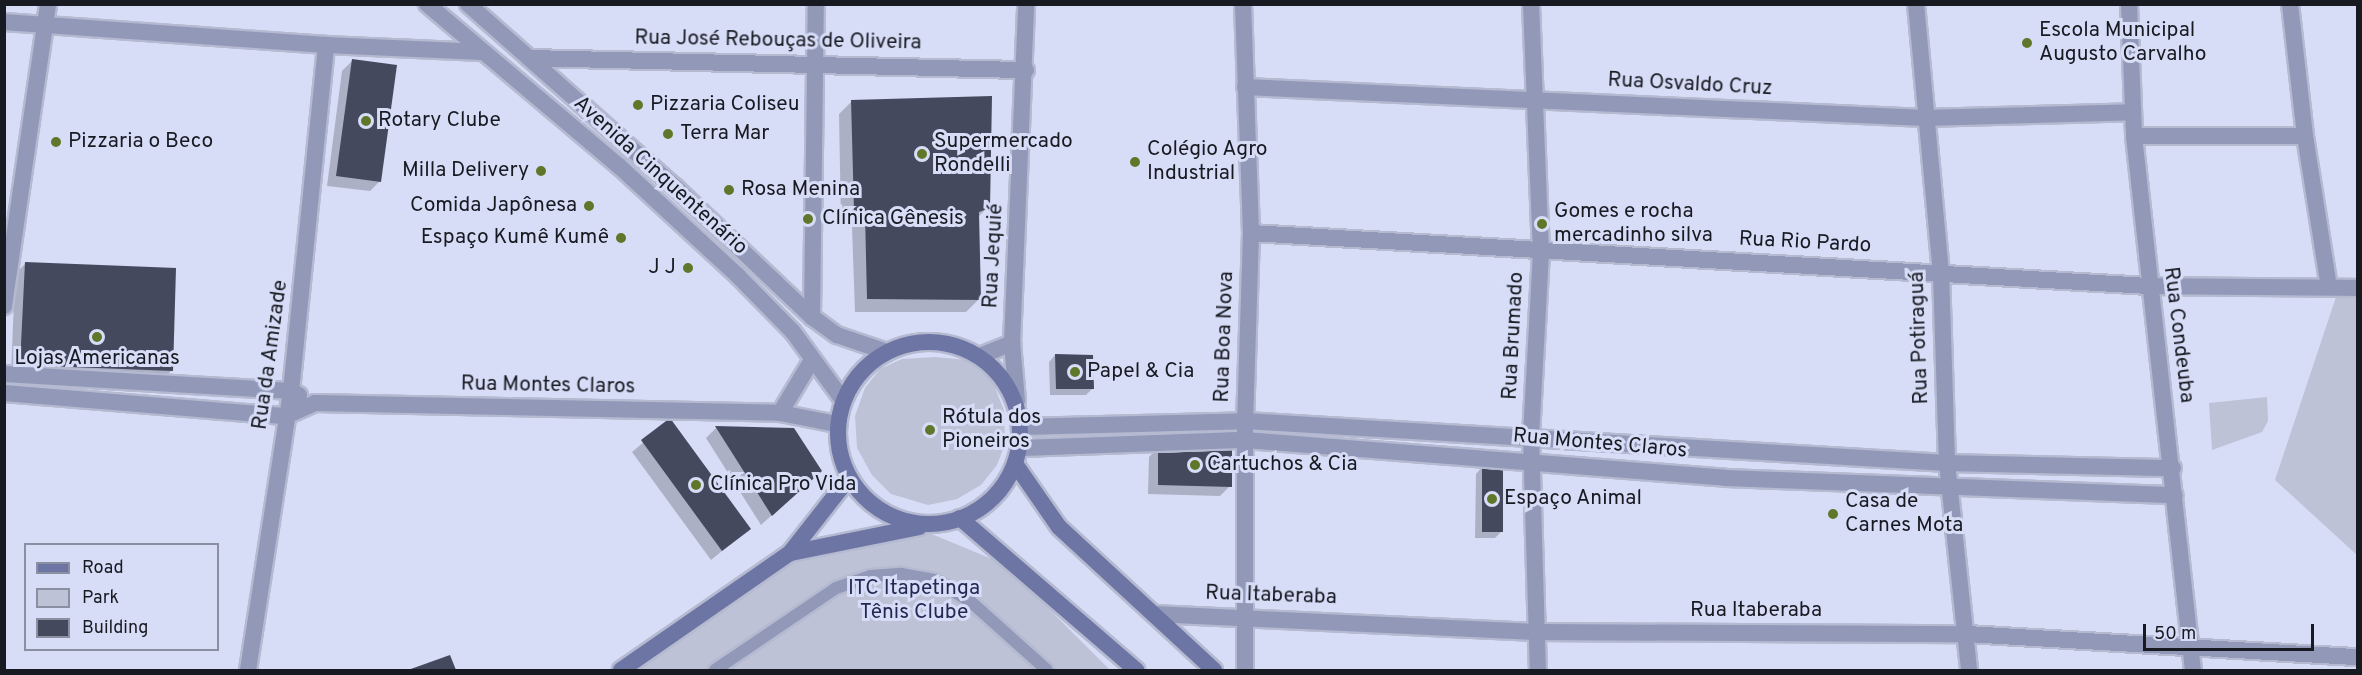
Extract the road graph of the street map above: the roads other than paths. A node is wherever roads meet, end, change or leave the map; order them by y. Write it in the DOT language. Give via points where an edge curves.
graph roads {
  1 [pos="48,4"];
  2 [pos="428,4"];
  3 [pos="468,4"];
  4 [pos="816,4"];
  5 [pos="1026,4"];
  6 [pos="1243,4"];
  7 [pos="1531,4"];
  8 [pos="1916,4"];
  9 [pos="2129,4"];
  10 [pos="2290,4"];
  11 [pos="4,22"];
  12 [pos="46,24"];
  13 [pos="326,45"];
  14 [pos="482,52"];
  15 [pos="529,58"];
  16 [pos="816,64"];
  17 [pos="1026,70"];
  18 [pos="1245,87"];
  19 [pos="1534,100"];
  20 [pos="2133,112"];
  21 [pos="1924,118"];
  22 [pos="2134,136"];
  23 [pos="2305,136"];
  24 [pos="1251,233"];
  25 [pos="1541,252"];
  26 [pos="1941,272"];
  27 [pos="2149,286"];
  28 [pos="2329,287"];
  29 [pos="2358,288"];
  30 [pos="4,306"];
  31 [pos="812,317"];
  32 [pos="1012,343"];
  33 [pos="887,352"];
  34 [pos="980,356"];
  35 [pos="812,360"];
  36 [pos="4,374"];
  37 [pos="291,391"];
  38 [pos="4,393"];
  39 [pos="843,400"];
  40 [pos="1017,401"];
  41 [pos="315,403"];
  42 [pos="780,413"];
  43 [pos="286,416"];
  44 [pos="1245,422"];
  45 [pos="837,424"];
  46 [pos="1022,427"];
  47 [pos="1532,437"];
  48 [pos="1245,440"];
  49 [pos="1019,457"];
  50 [pos="1532,460"];
  51 [pos="1947,463"];
  52 [pos="2173,468"];
  53 [pos="848,479"];
  54 [pos="1950,489"];
  55 [pos="2175,495"];
  56 [pos="960,518"];
  57 [pos="931,524"];
  58 [pos="790,553"];
  59 [pos="1154,614"];
  60 [pos="1246,616"];
  61 [pos="1536,632"];
  62 [pos="1966,634"];
  63 [pos="2192,650"];
  64 [pos="2358,657"];
  65 [pos="248,670"];
  66 [pos="621,670"];
  67 [pos="715,670"];
  68 [pos="1047,670"];
  69 [pos="1136,670"];
  70 [pos="1214,670"];
  71 [pos="1245,670"];
  72 [pos="1538,670"];
  73 [pos="1968,670"];
  74 [pos="2193,670"];
  1 -- 12 [label="street"];
  2 -- 14 [label="street, Avenida Cinquentenário"];
  3 -- 15 [label="street, Avenida Cinquentenário"];
  4 -- 16 [label="street"];
  5 -- 17 [label="street, Rua Jequié"];
  6 -- 18 [label="street, Rua Boa Nova"];
  7 -- 19 [label="street, Rua Brumado"];
  8 -- 21 [label="street, Rua Potiraguá"];
  9 -- 20 [label="street, Rua Condeuba"];
  10 -- 23 [label="street"];
  11 -- 12 [label="street"];
  12 -- 13 [label="street"];
  12 -- 30 [label="street"];
  13 -- 14 [label="street"];
  13 -- 37 [label="street, Rua da Amizade"];
  14 -- 35 [label="street, Avenida Cinquentenário" via="689,230 767,304"];
  15 -- 16 [label="street, Rua José Rebouças de Oliveira"];
  15 -- 31 [label="street, Avenida Cinquentenário" via="675,187"];
  16 -- 17 [label="street, Rua José Rebouças de Oliveira"];
  16 -- 31 [label="street"];
  17 -- 32 [label="street, Rua Jequié"];
  18 -- 19 [label="street, Rua Osvaldo Cruz"];
  18 -- 24 [label="street, Rua Boa Nova"];
  19 -- 21 [label="street, Rua Osvaldo Cruz"];
  19 -- 25 [label="street, Rua Brumado"];
  20 -- 21 [label="street, Rua Osvaldo Cruz"];
  20 -- 22 [label="street, Rua Condeuba"];
  21 -- 26 [label="street, Rua Potiraguá"];
  22 -- 23 [label="street"];
  22 -- 27 [label="street, Rua Condeuba"];
  23 -- 28 [label="street"];
  24 -- 25 [label="street, Rua Rio Pardo"];
  24 -- 44 [label="street, Rua Boa Nova"];
  25 -- 26 [label="street, Rua Rio Pardo"];
  25 -- 47 [label="street, Rua Brumado"];
  26 -- 27 [label="street, Rua Rio Pardo"];
  26 -- 51 [label="street, Rua Potiraguá"];
  27 -- 28 [label="street, Rua Rio Pardo"];
  27 -- 52 [label="street, Rua Condeuba"];
  28 -- 29 [label="street, Rua Rio Pardo"];
  31 -- 33 [label="street, Avenida Cinquentenário" via="837,335"];
  32 -- 34 [label="street"];
  32 -- 40 [label="street, Rua Jequié"];
  33 -- 34 [label="main road" via="931,344"];
  33 -- 39 [label="main road" via="865,367"];
  34 -- 40 [label="main road" via="1002,375"];
  35 -- 39 [label="street, Avenida Cinquentenário"];
  35 -- 42 [label="street"];
  36 -- 37 [label="street, Rua Montes Claros"];
  37 -- 41 [label="street, Rua Montes Claros"];
  37 -- 43 [label="street, Rua da Amizade"];
  38 -- 43 [label="street, Rua Montes Claros"];
  39 -- 45 [label="main road"];
  40 -- 46 [label="main road"];
  41 -- 42 [label="street, Rua Montes Claros"];
  41 -- 43 [label="street, Rua Montes Claros"];
  42 -- 45 [label="street, Rua Montes Claros"];
  43 -- 65 [label="street, Rua da Amizade"];
  44 -- 46 [label="street, Rua Montes Claros"];
  44 -- 47 [label="street, Rua Montes Claros"];
  44 -- 48 [label="street, Rua Boa Nova"];
  45 -- 53 [label="main road"];
  46 -- 49 [label="main road"];
  47 -- 50 [label="street, Rua Brumado"];
  47 -- 51 [label="street, Rua Montes Claros"];
  48 -- 49 [label="street, Rua Montes Claros"];
  48 -- 50 [label="street, Rua Montes Claros"];
  48 -- 60 [label="street, Rua Boa Nova"];
  49 -- 56 [label="main road" via="1002,490 979,510"];
  49 -- 59 [label="main road" via="1059,527"];
  50 -- 54 [label="street, Rua Montes Claros" via="1726,478"];
  50 -- 61 [label="street, Rua Brumado"];
  51 -- 52 [label="street, Rua Montes Claros"];
  51 -- 54 [label="street, Rua Potiraguá"];
  52 -- 55 [label="street, Rua Condeuba"];
  53 -- 57 [label="main road" via="881,511 905,521"];
  53 -- 58 [label="main road"];
  54 -- 55 [label="street, Rua Montes Claros"];
  54 -- 62 [label="street, Rua Potiraguá"];
  55 -- 63 [label="street, Rua Condeuba"];
  56 -- 57 [label="main road"];
  56 -- 69 [label="main road"];
  57 -- 58 [label="main road"];
  58 -- 66 [label="main road"];
  59 -- 60 [label="street, Rua Itaberaba"];
  59 -- 70 [label="main road"];
  60 -- 61 [label="street, Rua Itaberaba"];
  60 -- 71 [label="street, Rua Boa Nova"];
  61 -- 62 [label="street, Rua Itaberaba"];
  61 -- 72 [label="street, Rua Brumado"];
  62 -- 63 [label="street, Rua Itaberaba"];
  62 -- 73 [label="street, Rua Potiraguá"];
  63 -- 64 [label="street, Rua Itaberaba"];
  63 -- 74 [label="street, Rua Condeuba"];
  67 -- 68 [label="lane" via="836,588 870,576 901,574 934,580 969,601"];
}
